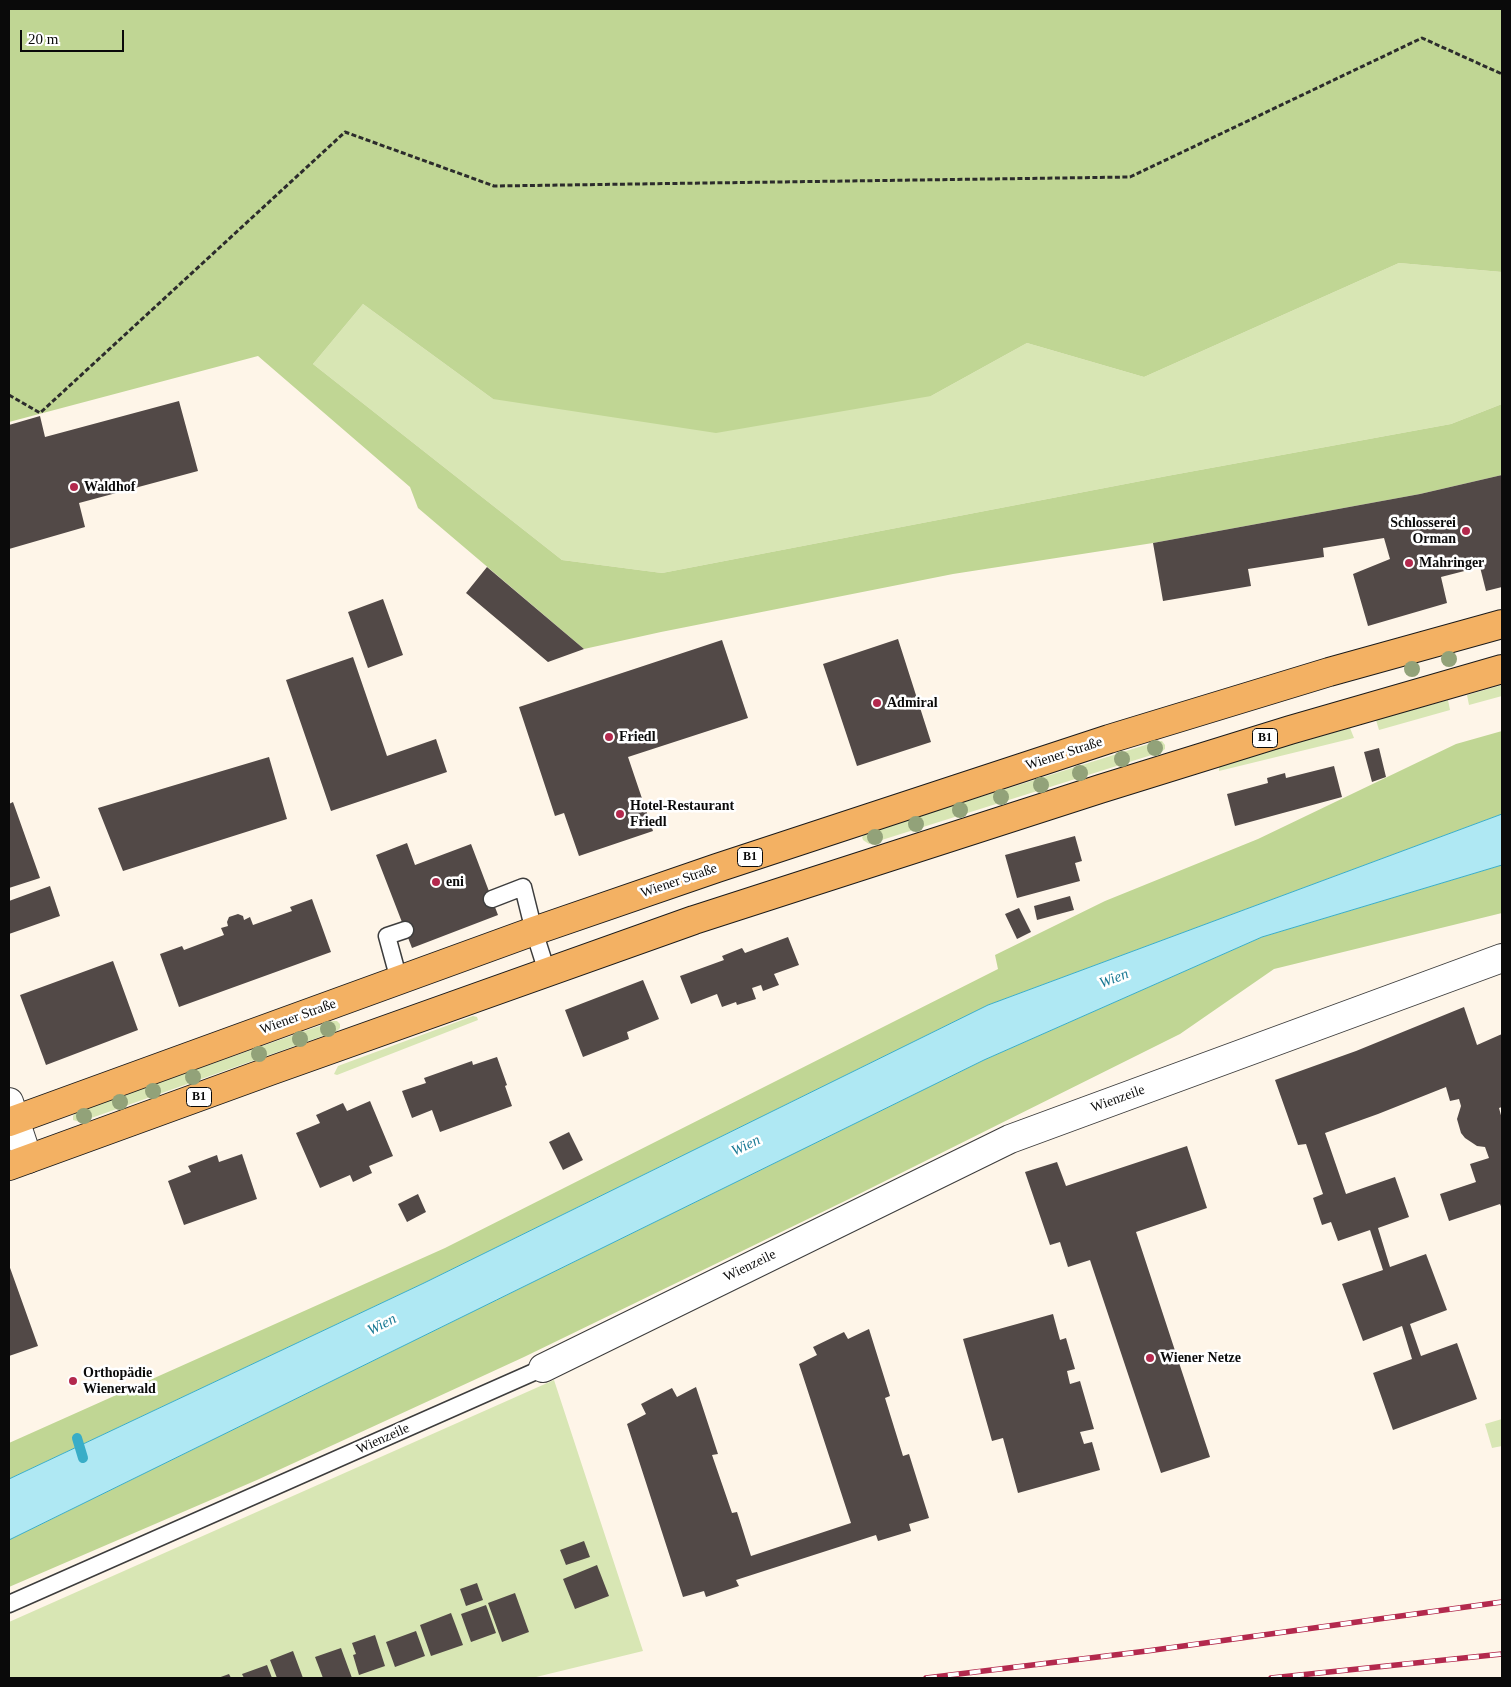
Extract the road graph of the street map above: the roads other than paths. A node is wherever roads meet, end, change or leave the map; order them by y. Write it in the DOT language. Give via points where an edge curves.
graph roads {
  1 [pos="1502,624"];
  2 [pos="1502,669"];
  3 [pos="492,899"];
  4 [pos="405,930"];
  5 [pos="534,932"];
  6 [pos="1502,958"];
  7 [pos="547,972"];
  8 [pos="399,980"];
  9 [pos="11,1115"];
  10 [pos="18,1162"];
  11 [pos="543,1368"];
  12 [pos="9,1604"];
  1 -- 5 [label="main road, Wiener Straße / B1" via="1329,672 1109,739"];
  2 -- 7 [label="main road, B1" via="1100,789 703,917"];
  3 -- 5 [label="lane" via="523,887"];
  4 -- 8 [label="lane" via="387,936"];
  5 -- 7 [label="lane"];
  5 -- 8 [label="main road, Wiener Straße / B1"];
  6 -- 11 [label="street, Wienzeile" via="1010,1139"];
  7 -- 10 [label="main road, B1"];
  8 -- 9 [label="main road, Wiener Straße / B1"];
  9 -- 10 [label="street"];
  11 -- 12 [label="lane, Wienzeile"];
}
